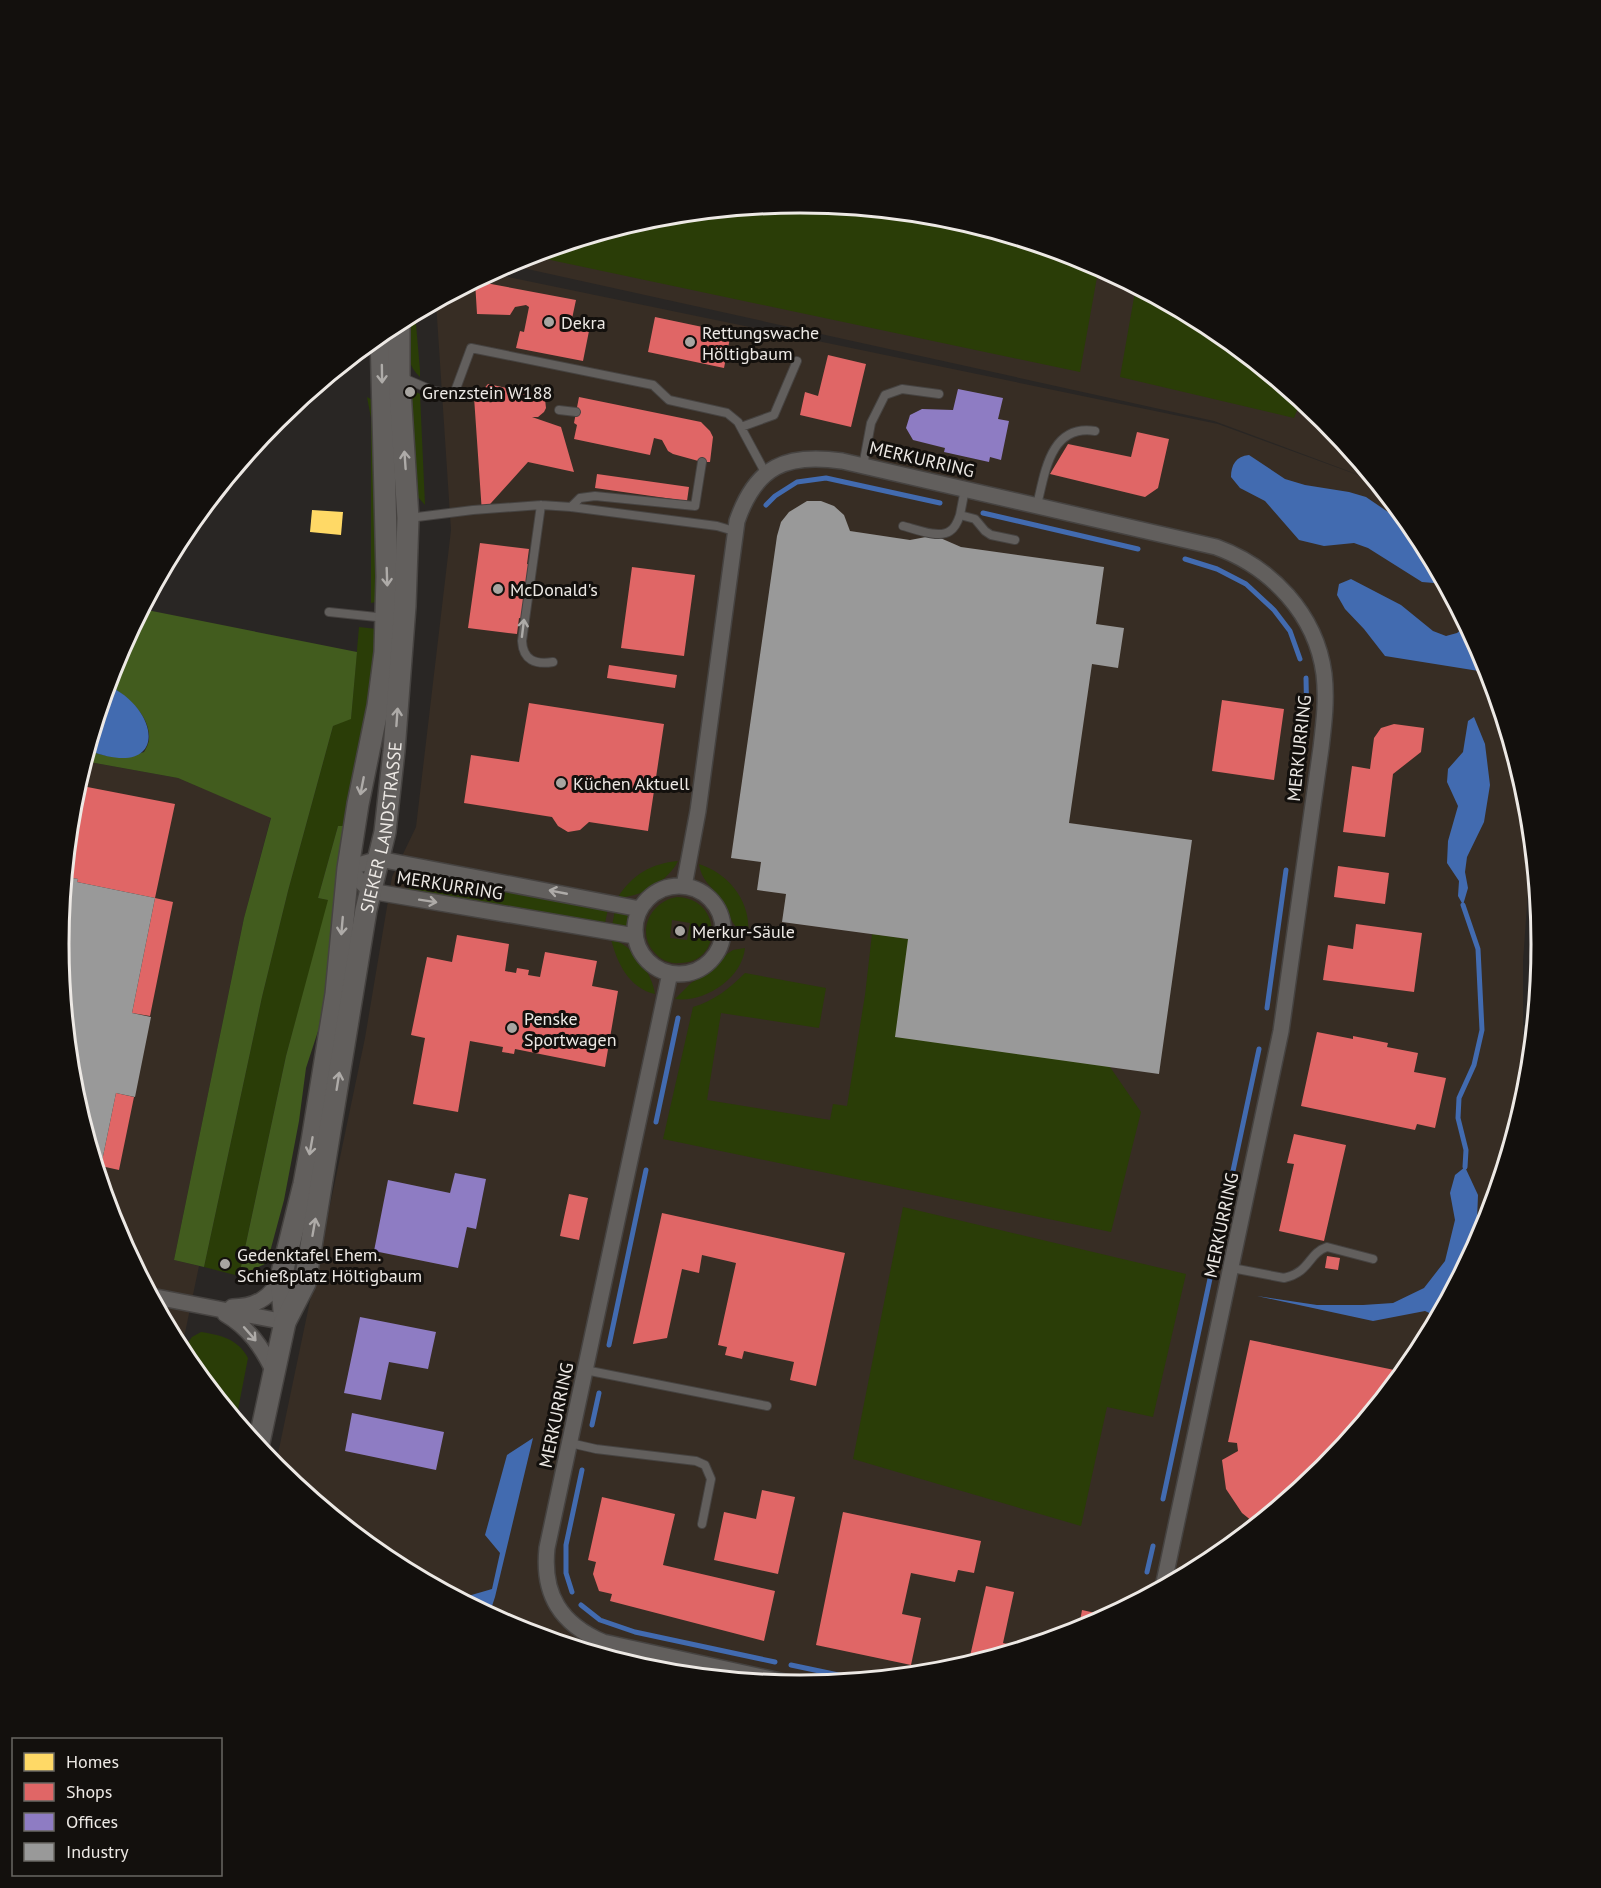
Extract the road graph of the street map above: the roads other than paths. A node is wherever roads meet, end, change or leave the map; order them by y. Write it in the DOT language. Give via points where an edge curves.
graph roads {
  1 [pos="399,333"];
  2 [pos="381,345"];
  3 [pos="797,361"];
  4 [pos="399,375"];
  5 [pos="939,394"];
  6 [pos="559,410"];
  7 [pos="576,412"];
  8 [pos="741,427"];
  9 [pos="1095,431"];
  10 [pos="702,462"];
  11 [pos="863,466"];
  12 [pos="766,474"];
  13 [pos="965,489"];
  14 [pos="541,505"];
  15 [pos="1037,505"];
  16 [pos="571,507"];
  17 [pos="960,515"];
  18 [pos="408,518"];
  19 [pos="384,519"];
  20 [pos="903,526"];
  21 [pos="734,531"];
  22 [pos="1015,540"];
  23 [pos="329,612"];
  24 [pos="387,618"];
  25 [pos="553,662"];
  26 [pos="378,859"];
  27 [pos="348,868"];
  28 [pos="684,886"];
  29 [pos="370,891"];
  30 [pos="640,909"];
  31 [pos="635,936"];
  32 [pos="670,973"];
  33 [pos="1373,1259"];
  34 [pos="1232,1268"];
  35 [pos="281,1277"];
  36 [pos="160,1298"];
  37 [pos="214,1308"];
  38 [pos="285,1323"];
  39 [pos="585,1370"];
  40 [pos="274,1372"];
  41 [pos="767,1406"];
  42 [pos="260,1436"];
  43 [pos="570,1443"];
  44 [pos="702,1524"];
  45 [pos="1165,1578"];
  46 [pos="741,1673"];
  1 -- 4 [label="main road, SIEKER LANDSTRASSE"];
  2 -- 19 [label="main road, SIEKER LANDSTRASSE, one-way"];
  3 -- 8 [label="lane" via="774,415"];
  4 -- 8 [label="lane" via="424,388 454,394 471,348 653,385 669,400 727,413"];
  18 -- 4 [label="main road, SIEKER LANDSTRASSE, one-way"];
  5 -- 11 [label="lane" via="902,390 885,395 871,423"];
  6 -- 7 [label="lane"];
  8 -- 12 [label="lane"];
  9 -- 15 [label="lane" via="1068,433 1059,442 1047,467"];
  10 -- 16 [label="lane" via="695,506 594,496 580,498"];
  11 -- 12 [label="street, MERKURRING" via="806,458 780,465"];
  11 -- 13 [label="street, MERKURRING"];
  12 -- 21 [label="street, MERKURRING" via="746,499"];
  13 -- 15 [label="street, MERKURRING"];
  13 -- 17 [label="lane"];
  14 -- 16 [label="lane"];
  14 -- 18 [label="lane"];
  25 -- 14 [label="lane, one-way" via="531,660 524,653 522,641"];
  15 -- 34 [label="street, MERKURRING" via="1216,547 1241,558 1265,573 1290,598 1309,627 1323,667 1321,748 1281,1031"];
  16 -- 21 [label="lane"];
  17 -- 20 [label="lane" via="953,528 941,535"];
  17 -- 22 [label="lane" via="975,519 991,535"];
  18 -- 19 [label="lane"];
  26 -- 18 [label="main road, SIEKER LANDSTRASSE, one-way" via="394,751"];
  19 -- 24 [label="main road, SIEKER LANDSTRASSE, one-way"];
  21 -- 28 [label="street, MERKURRING" via="698,811"];
  23 -- 24 [label="lane"];
  24 -- 27 [label="main road, SIEKER LANDSTRASSE, one-way" via="379,698"];
  26 -- 27 [label="street, MERKURRING"];
  26 -- 29 [label="main road, SIEKER LANDSTRASSE"];
  30 -- 26 [label="street, MERKURRING, one-way"];
  27 -- 29 [label="street, MERKURRING"];
  27 -- 35 [label="main road, SIEKER LANDSTRASSE, one-way" via="336,994 312,1142"];
  28 -- 30 [label="street" via="657,891"];
  28 -- 32 [label="street" via="703,892 715,903 723,922 723,938 717,953 705,965 686,973"];
  29 -- 31 [label="street, MERKURRING, one-way"];
  38 -- 29 [label="main road, SIEKER LANDSTRASSE, one-way" via="305,1283"];
  30 -- 31 [label="street"];
  31 -- 32 [label="street" via="645,958"];
  32 -- 39 [label="street, MERKURRING"];
  33 -- 34 [label="lane" via="1327,1247 1299,1274 1284,1278"];
  34 -- 45 [label="street, MERKURRING"];
  35 -- 37 [label="street" via="276,1288 251,1306"];
  35 -- 38 [label="main road, SIEKER LANDSTRASSE"];
  36 -- 37 [label="street"];
  37 -- 38 [label="street"];
  37 -- 40 [label="street, one-way" via="247,1330"];
  38 -- 40 [label="main road, SIEKER LANDSTRASSE"];
  39 -- 41 [label="lane"];
  39 -- 43 [label="street, MERKURRING"];
  40 -- 42 [label="main road, SIEKER LANDSTRASSE"];
  43 -- 44 [label="lane" via="705,1465 711,1479"];
  43 -- 46 [label="street, MERKURRING" via="546,1558 550,1592 566,1619 590,1636 616,1646"];
}
